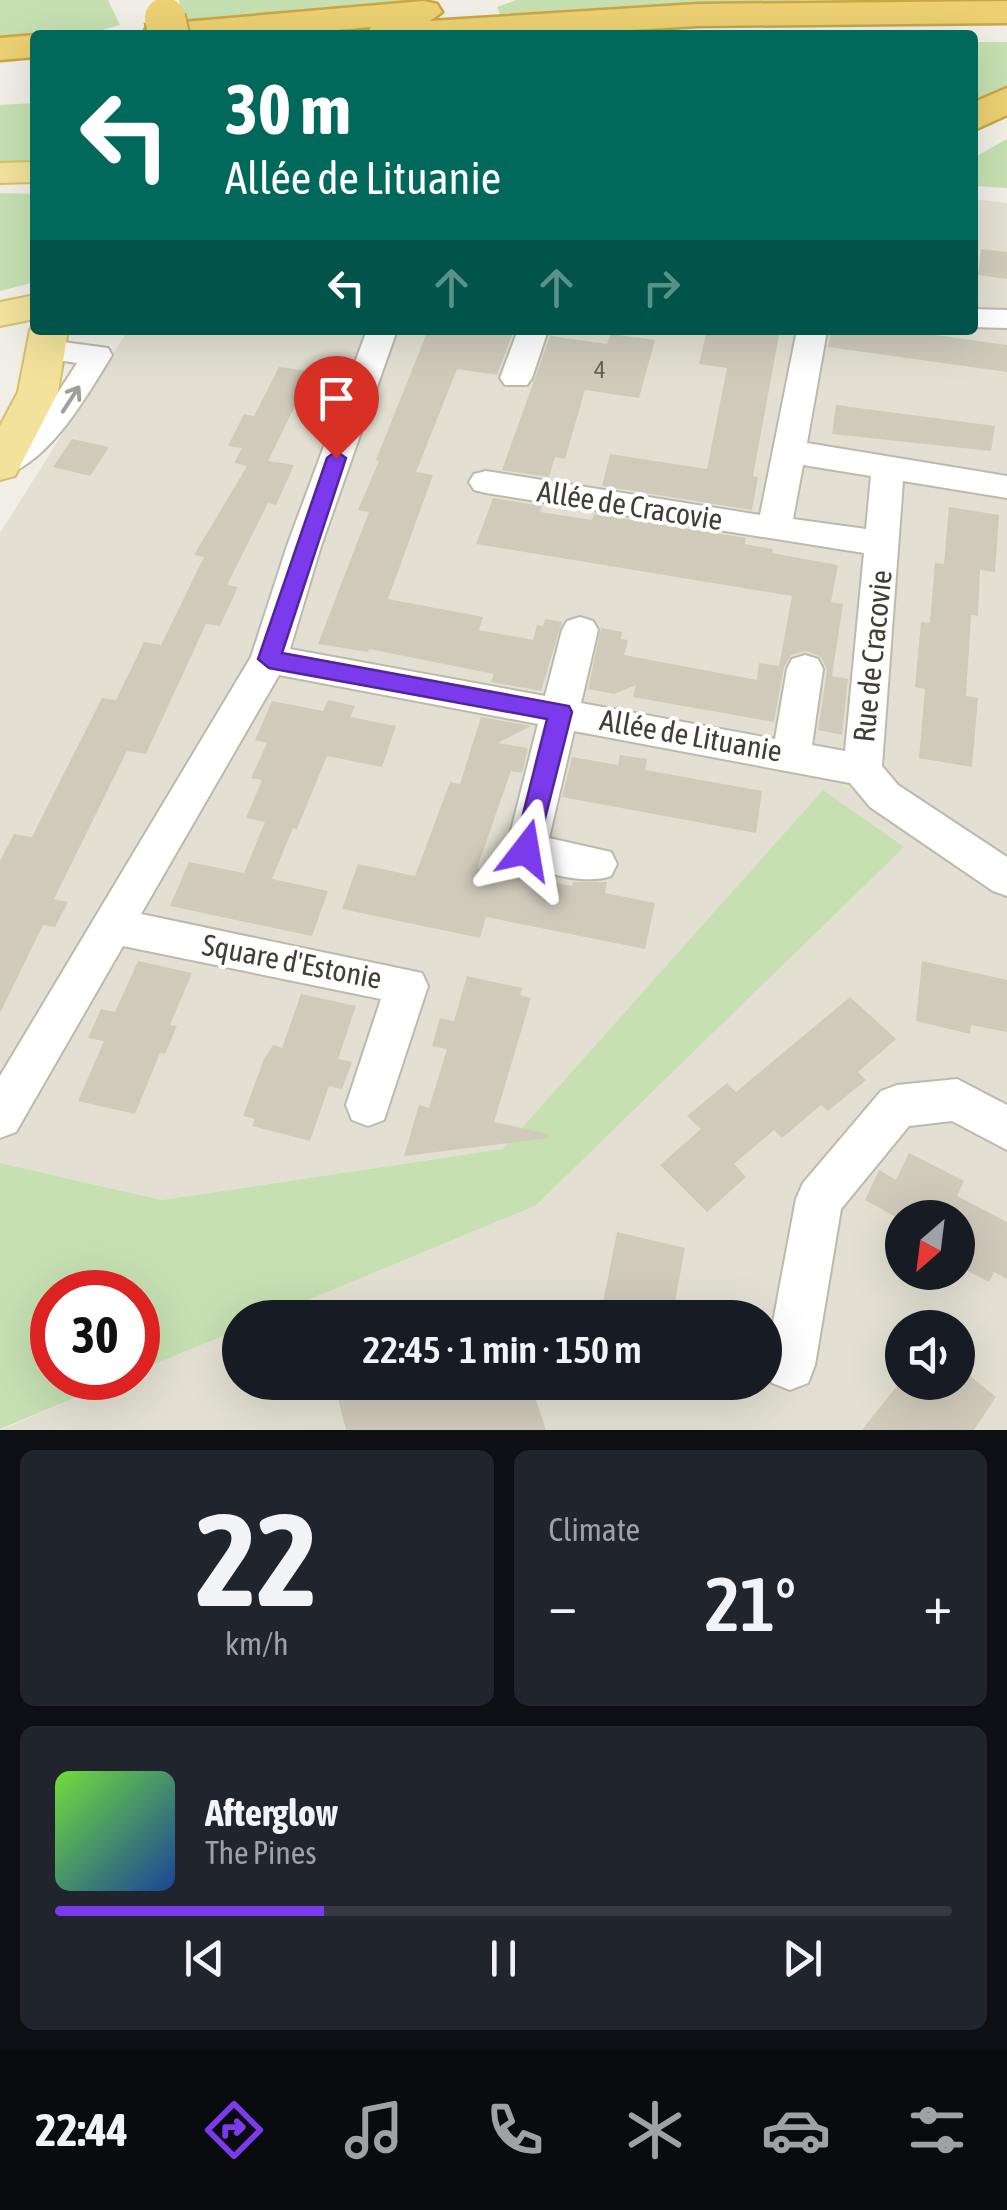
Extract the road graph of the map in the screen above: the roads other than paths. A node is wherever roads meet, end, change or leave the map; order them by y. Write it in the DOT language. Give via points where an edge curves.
graph roads {
  1 [pos="486,0"];
  2 [pos="1007,12"];
  3 [pos="157,22"];
  4 [pos="468,30"];
  5 [pos="978,32"];
  6 [pos="1007,32"];
  7 [pos="30,46"];
  8 [pos="0,49"];
  9 [pos="30,63"];
  10 [pos="0,66"];
  11 [pos="1007,99"];
  12 [pos="978,116"];
  13 [pos="30,172"];
  14 [pos="0,173"];
  15 [pos="30,308"];
  16 [pos="0,314"];
  17 [pos="978,318"];
  18 [pos="1007,320"];
  19 [pos="380,335"];
  20 [pos="531,335"];
  21 [pos="811,335"];
  22 [pos="49,340"];
  23 [pos="105,342"];
  24 [pos="516,378"];
  25 [pos="787,451"];
  26 [pos="0,466"];
  27 [pos="888,468"];
  28 [pos="486,482"];
  29 [pos="1007,487"];
  30 [pos="774,529"];
  31 [pos="884,543"];
  32 [pos="580,630"];
  33 [pos="269,659"];
  34 [pos="804,668"];
  35 [pos="560,712"];
  36 [pos="792,754"];
  37 [pos="862,770"];
  38 [pos="597,864"];
  39 [pos="1007,879"];
  40 [pos="114,926"];
  41 [pos="368,1105"];
  42 [pos="0,1117"];
  43 [pos="1007,1129"];
  44 [pos="790,1365"];
  1 -- 3 [label="highway" via="423,12"];
  2 -- 4 [label="highway" via="738,14"];
  5 -- 6 [label="highway"];
  7 -- 8 [label="highway"];
  9 -- 10 [label="highway"];
  11 -- 12 [label="highway"];
  13 -- 14 [label="main road"];
  15 -- 16 [label="main road"];
  17 -- 18 [label="street"];
  19 -- 33 [label="street"];
  20 -- 24 [label="street"];
  21 -- 25 [label="street"];
  22 -- 23 [label="street"];
  22 -- 26 [label="main road" via="38,392"];
  26 -- 23 [label="street, one-way" via="56,420"];
  25 -- 27 [label="street"];
  25 -- 30 [label="street"];
  27 -- 29 [label="street"];
  27 -- 31 [label="street, Rue de Cracovie"];
  28 -- 30 [label="street, Allée de Cracovie"];
  30 -- 31 [label="street, Allée de Cracovie"];
  31 -- 37 [label="street, Rue de Cracovie"];
  32 -- 35 [label="street"];
  33 -- 35 [label="street, Allée de Lituanie"];
  33 -- 40 [label="street"];
  34 -- 36 [label="street"];
  35 -- 36 [label="street, Allée de Lituanie"];
  35 -- 38 [label="street" via="526,850"];
  36 -- 37 [label="street, Allée de Lituanie"];
  37 -- 39 [label="street" via="884,796"];
  40 -- 41 [label="street, Square d'Estonie" via="406,986"];
  40 -- 42 [label="street"];
  43 -- 44 [label="street" via="957,1100 897,1106 819,1199"];
}
